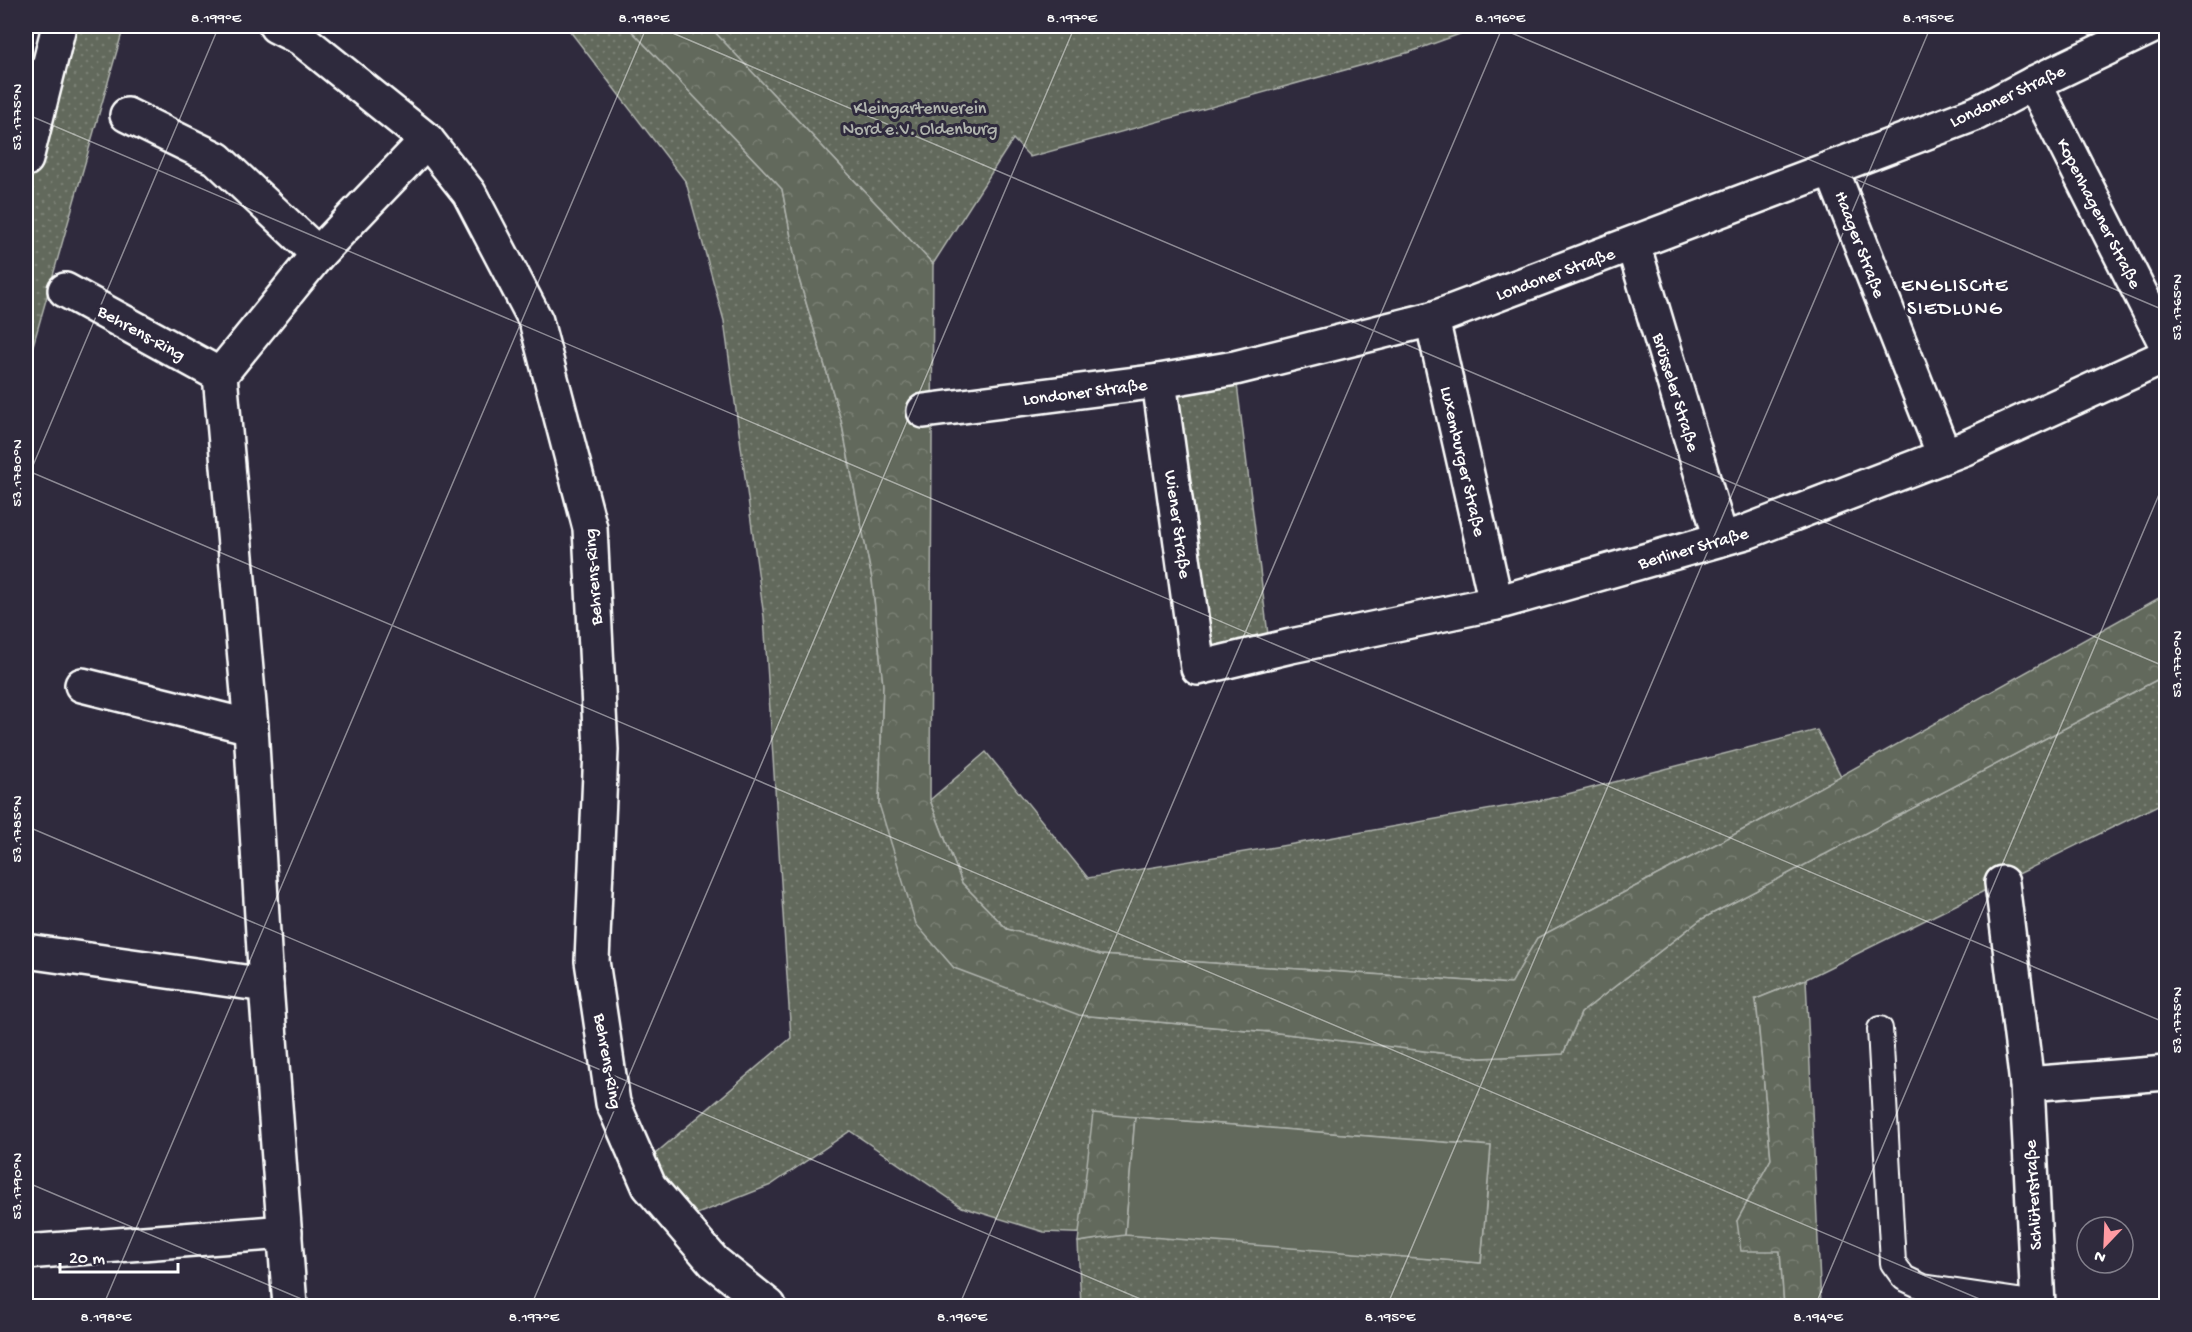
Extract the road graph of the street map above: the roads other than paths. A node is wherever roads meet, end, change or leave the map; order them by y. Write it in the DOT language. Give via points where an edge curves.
graph roads {
  1 [pos="59,26"];
  2 [pos="276,26"];
  3 [pos="2153,26"];
  4 [pos="2034,82"];
  5 [pos="127,115"];
  6 [pos="427,140"];
  7 [pos="26,159"];
  8 [pos="1832,168"];
  9 [pos="1632,244"];
  10 [pos="318,254"];
  11 [pos="65,290"];
  12 [pos="1432,319"];
  13 [pos="2166,344"];
  14 [pos="2166,356"];
  15 [pos="220,375"];
  16 [pos="1159,381"];
  17 [pos="924,411"];
  18 [pos="1944,455"];
  19 [pos="1721,539"];
  20 [pos="1496,603"];
  21 [pos="1198,668"];
  22 [pos="82,685"];
  23 [pos="251,727"];
  24 [pos="2002,883"];
  25 [pos="26,951"];
  26 [pos="266,985"];
  27 [pos="1880,1029"];
  28 [pos="2166,1073"];
  29 [pos="2027,1084"];
  30 [pos="285,1232"];
  31 [pos="26,1252"];
  32 [pos="2038,1305"];
  33 [pos="290,1306"];
  34 [pos="768,1306"];
  1 -- 7 [label="street"];
  2 -- 6 [label="street, Behrens-Ring" via="300,38"];
  3 -- 4 [label="street, Londoner Straße"];
  4 -- 8 [label="street, Londoner Straße" via="1977,113"];
  4 -- 13 [label="street, Kopenhagener Straße"];
  5 -- 10 [label="street" via="217,159"];
  6 -- 10 [label="street"];
  6 -- 34 [label="street, Behrens-Ring" via="468,193 536,321 590,528 601,750 592,961 613,1103 649,1186 714,1262"];
  8 -- 9 [label="street, Londoner Straße"];
  8 -- 18 [label="street, Haager Straße"];
  9 -- 12 [label="street, Londoner Straße"];
  9 -- 19 [label="street, Brüsseler Straße"];
  10 -- 15 [label="street"];
  11 -- 15 [label="street, Behrens-Ring"];
  12 -- 16 [label="street, Londoner Straße" via="1235,368"];
  12 -- 20 [label="street, Luxemburger Straße"];
  14 -- 18 [label="street, Berliner Straße"];
  15 -- 23 [label="street"];
  16 -- 17 [label="street, Londoner Straße"];
  16 -- 21 [label="street, Wiener Straße"];
  18 -- 19 [label="street, Berliner Straße"];
  19 -- 20 [label="street, Berliner Straße"];
  20 -- 21 [label="street, Berliner Straße"];
  22 -- 23 [label="street"];
  23 -- 26 [label="street"];
  24 -- 29 [label="street, Schlüterstraße"];
  25 -- 26 [label="street"];
  26 -- 30 [label="street"];
  27 -- 32 [label="lane" via="1893,1263 1904,1278 1923,1287"];
  28 -- 29 [label="street"];
  29 -- 32 [label="street, Schlüterstraße"];
  30 -- 31 [label="street"];
  30 -- 33 [label="street"];
}
